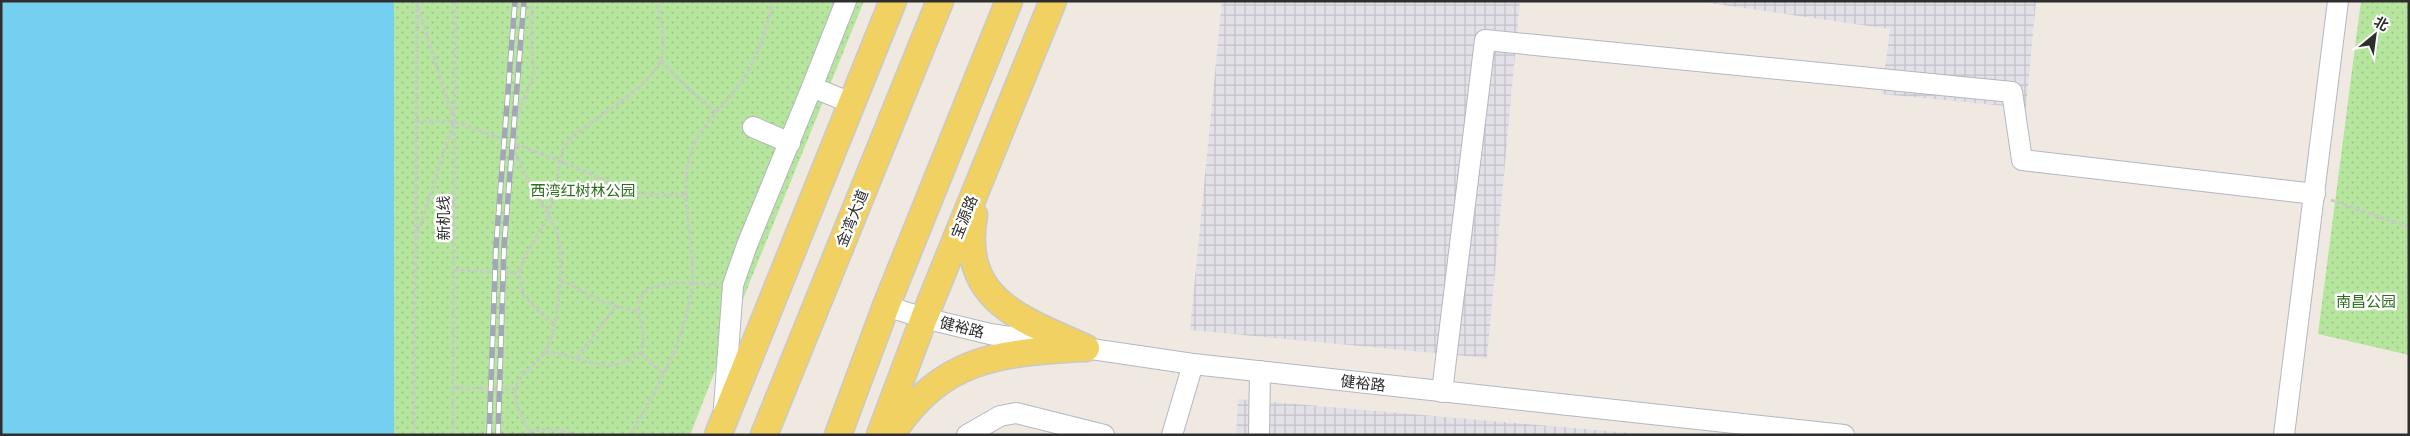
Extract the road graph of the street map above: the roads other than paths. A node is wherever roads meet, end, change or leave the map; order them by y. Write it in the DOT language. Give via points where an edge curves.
graph roads {
  1 [pos="893,1"];
  2 [pos="940,1"];
  3 [pos="1009,1"];
  4 [pos="1053,1"];
  5 [pos="2338,1"];
  6 [pos="842,2"];
  7 [pos="812,87"];
  8 [pos="851,102"];
  9 [pos="753,127"];
  10 [pos="790,143"];
  11 [pos="980,179"];
  12 [pos="2315,194"];
  13 [pos="886,306"];
  14 [pos="924,318"];
  15 [pos="1086,348"];
  16 [pos="1193,364"];
  17 [pos="1260,371"];
  18 [pos="1442,392"];
  19 [pos="721,428"];
  20 [pos="1753,430"];
  21 [pos="1259,434"];
  22 [pos="764,435"];
  23 [pos="838,435"];
  24 [pos="880,435"];
  25 [pos="890,435"];
  26 [pos="967,435"];
  27 [pos="1104,435"];
  28 [pos="1172,435"];
  29 [pos="1844,435"];
  30 [pos="2284,435"];
  1 -- 8 [label="main road"];
  2 -- 22 [label="main road, 金湾大道"];
  3 -- 13 [label="main road"];
  4 -- 11 [label="main road, 宝源路"];
  5 -- 12 [label="street"];
  6 -- 7 [label="street"];
  7 -- 8 [label="street"];
  7 -- 10 [label="street"];
  8 -- 19 [label="main road"];
  9 -- 10 [label="street"];
  10 -- 19 [label="street" via="733,285"];
  11 -- 14 [label="main road, 宝源路"];
  11 -- 15 [label="main road" via="971,244 980,281 1014,313"];
  12 -- 18 [label="street" via="2022,160 2012,92 1485,40"];
  12 -- 30 [label="street"];
  13 -- 14 [label="street, 健裕路"];
  13 -- 23 [label="main road"];
  14 -- 15 [label="street, 健裕路" via="990,334"];
  14 -- 24 [label="main road, 宝源路"];
  15 -- 16 [label="street, 健裕路"];
  15 -- 25 [label="main road" via="990,357 962,368 933,386"];
  16 -- 17 [label="street, 健裕路"];
  16 -- 28 [label="street"];
  17 -- 18 [label="street, 健裕路"];
  17 -- 21 [label="street"];
  18 -- 20 [label="street, 健裕路"];
  20 -- 29 [label="street, 健裕路"];
  26 -- 27 [label="street" via="1000,416 1016,413"];
}
